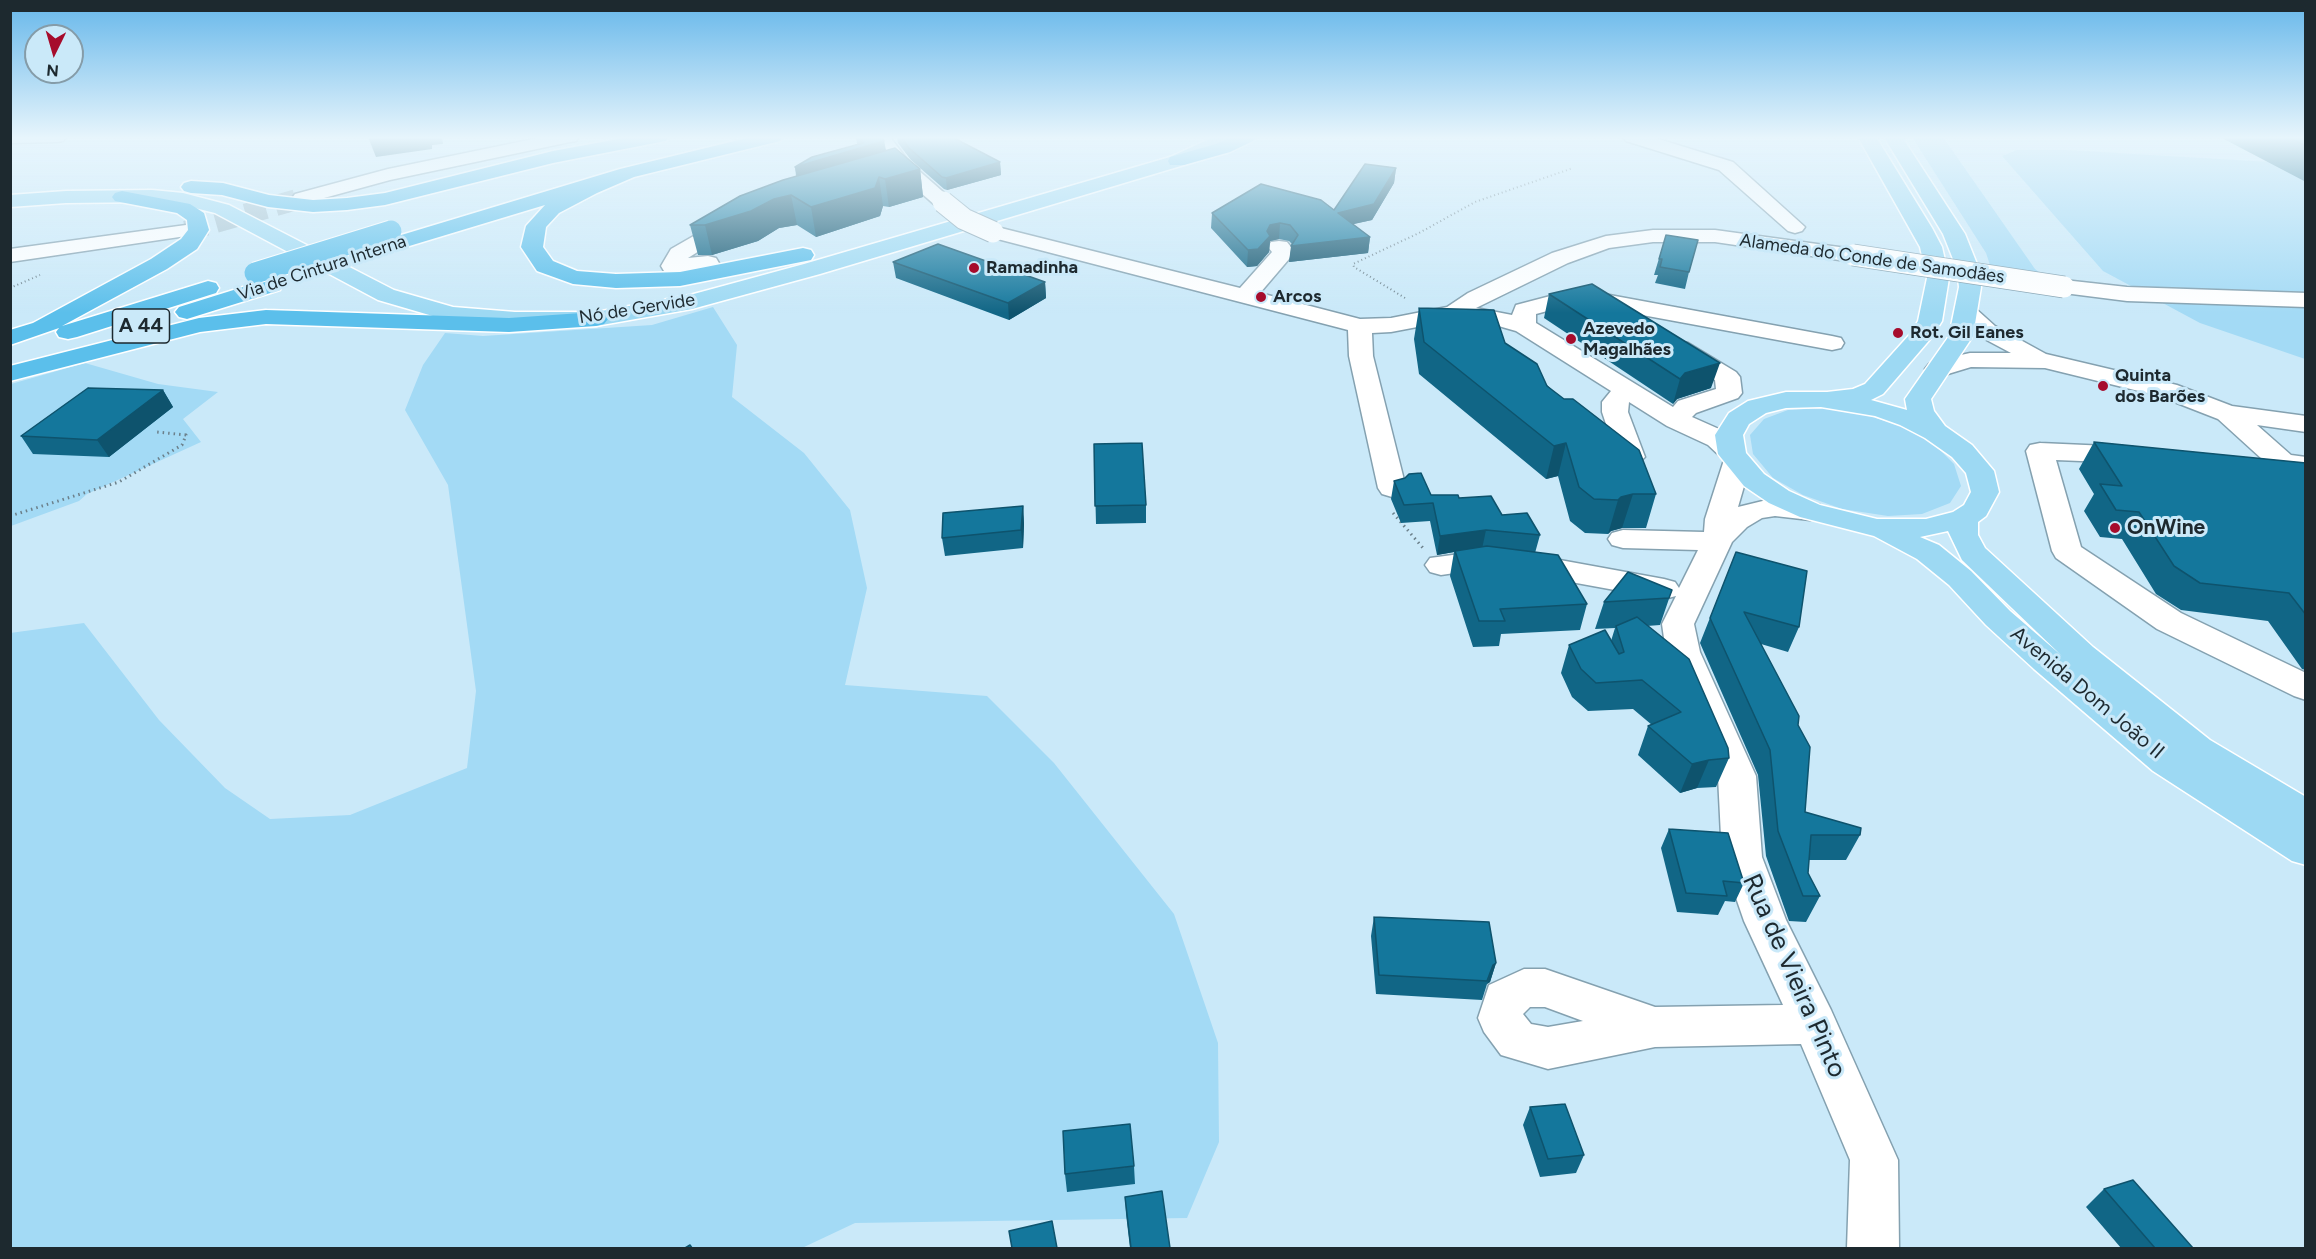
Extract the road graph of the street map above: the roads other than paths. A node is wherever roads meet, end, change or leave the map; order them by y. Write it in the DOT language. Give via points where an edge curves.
graph roads {
  1 [pos="219,196"];
  2 [pos="248,196"];
  3 [pos="310,196"];
  4 [pos="398,196"];
  5 [pos="516,196"];
  6 [pos="544,196"];
  7 [pos="580,196"];
  8 [pos="936,196"];
  9 [pos="1026,196"];
  10 [pos="1044,196"];
  11 [pos="1760,196"];
  12 [pos="1903,196"];
  13 [pos="1929,196"];
  14 [pos="122,197"];
  15 [pos="302,198"];
  16 [pos="10,201"];
  17 [pos="749,215"];
  18 [pos="1796,227"];
  19 [pos="186,231"];
  20 [pos="398,236"];
  21 [pos="1279,247"];
  22 [pos="803,255"];
  23 [pos="10,256"];
  24 [pos="708,263"];
  25 [pos="264,279"];
  26 [pos="1244,298"];
  27 [pos="2306,300"];
  28 [pos="1588,306"];
  29 [pos="1967,313"];
  30 [pos="1444,315"];
  31 [pos="596,318"];
  32 [pos="1360,326"];
  33 [pos="1524,326"];
  34 [pos="10,339"];
  35 [pos="1832,343"];
  36 [pos="10,348"];
  37 [pos="2045,361"];
  38 [pos="10,368"];
  39 [pos="1938,369"];
  40 [pos="10,374"];
  41 [pos="1625,390"];
  42 [pos="1821,399"];
  43 [pos="2227,413"];
  44 [pos="1738,419"];
  45 [pos="1676,420"];
  46 [pos="2300,424"];
  47 [pos="1935,432"];
  48 [pos="1608,451"];
  49 [pos="2156,456"];
  50 [pos="1735,458"];
  51 [pos="2236,460"];
  52 [pos="2294,464"];
  53 [pos="1392,488"];
  54 [pos="1810,511"];
  55 [pos="1963,518"];
  56 [pos="1877,528"];
  57 [pos="1623,539"];
  58 [pos="1718,541"];
  59 [pos="1441,566"];
  60 [pos="1692,594"];
  61 [pos="2306,688"];
  62 [pos="2306,816"];
  63 [pos="2306,850"];
  64 [pos="1815,1024"];
  65 [pos="1655,1027"];
  66 [pos="1873,1248"];
  1 -- 22 [label="main road, Nó de Gervide" via="242,202 414,285 466,303 525,308 598,304 686,289"];
  2 -- 4 [label="highway" via="313,206"];
  3 -- 15 [label="street"];
  5 -- 20 [label="highway, Via de Cintura Interna / A 44"];
  6 -- 20 [label="highway, Via de Cintura Interna / A 44"];
  7 -- 22 [label="highway" via="552,209 536,226 532,247 545,266 573,277 616,281 680,279"];
  8 -- 26 [label="street, bridge" via="964,219 993,232"];
  9 -- 22 [label="main road, Nó de Gervide"];
  10 -- 31 [label="main road, Nó de Gervide" via="714,296"];
  11 -- 18 [label="street"];
  12 -- 42 [label="main road" via="1935,260 1938,278 1930,321 1874,389 1858,396"];
  13 -- 29 [label="main road" via="1961,248 1968,269"];
  14 -- 16 [label="main road, Nó de Gervide"];
  14 -- 31 [label="main road, Nó de Gervide" via="183,199 222,209 386,295 451,314 515,319"];
  14 -- 34 [label="highway" via="183,208 197,218 199,230 189,244 159,264 51,323"];
  17 -- 24 [label="street" via="679,254 672,266"];
  19 -- 23 [label="street"];
  20 -- 25 [label="highway, Via de Cintura Interna / A 44"];
  21 -- 26 [label="street" via="1284,252"];
  25 -- 36 [label="highway, Via de Cintura Interna / A 44"];
  25 -- 38 [label="highway, Via de Cintura Interna / A 44"];
  26 -- 32 [label="street"];
  27 -- 30 [label="street, Alameda do Conde de Samodães, bridge" via="2064,288 1715,236 1653,236 1606,242 1560,258"];
  28 -- 45 [label="street" via="1623,315 1727,376 1729,393 1687,406"];
  29 -- 37 [label="street" via="1987,331"];
  29 -- 39 [label="main road" via="1961,336"];
  30 -- 32 [label="street" via="1391,325"];
  30 -- 33 [label="street" via="1498,318"];
  31 -- 40 [label="highway" via="509,325 266,317 199,325"];
  32 -- 53 [label="street" via="1361,356"];
  33 -- 35 [label="street" via="1524,310 1577,296"];
  33 -- 41 [label="street"];
  37 -- 39 [label="street" via="1970,360"];
  37 -- 43 [label="street" via="2168,390"];
  39 -- 47 [label="main road" via="1918,399"];
  41 -- 45 [label="street"];
  41 -- 48 [label="street" via="1615,402 1615,412 1630,457 1624,461"];
  42 -- 44 [label="main road" via="1767,404"];
  42 -- 47 [label="main road" via="1880,409"];
  43 -- 46 [label="street"];
  43 -- 52 [label="street"];
  44 -- 45 [label="street"];
  44 -- 50 [label="main road" via="1730,435"];
  45 -- 50 [label="street" via="1718,439"];
  47 -- 55 [label="main road" via="1962,450 1980,471 1985,492 1977,510"];
  49 -- 61 [label="street" via="2040,451 2067,551 2169,621"];
  50 -- 54 [label="main road" via="1754,480"];
  50 -- 58 [label="street, Rua de Vieira Pinto"];
  51 -- 52 [label="street"];
  54 -- 56 [label="main road"];
  54 -- 58 [label="street, Rua de Vieira Pinto" via="1775,507 1753,511 1736,521"];
  55 -- 56 [label="main road" via="1927,528"];
  55 -- 62 [label="main road, Avenida Dom João II" via="1963,535 1973,553 2081,655 2197,749"];
  56 -- 63 [label="main road, Avenida Dom João II" via="1928,552 2046,661 2166,761"];
  57 -- 58 [label="street"];
  58 -- 60 [label="street, Rua de Vieira Pinto"];
  59 -- 60 [label="street" via="1482,560 1504,562"];
  60 -- 64 [label="street, Rua de Vieira Pinto" via="1678,624 1683,652 1737,776 1742,856 1765,921"];
  64 -- 65 [label="street"];
  64 -- 66 [label="street, Rua de Vieira Pinto" via="1875,1160"];
}
